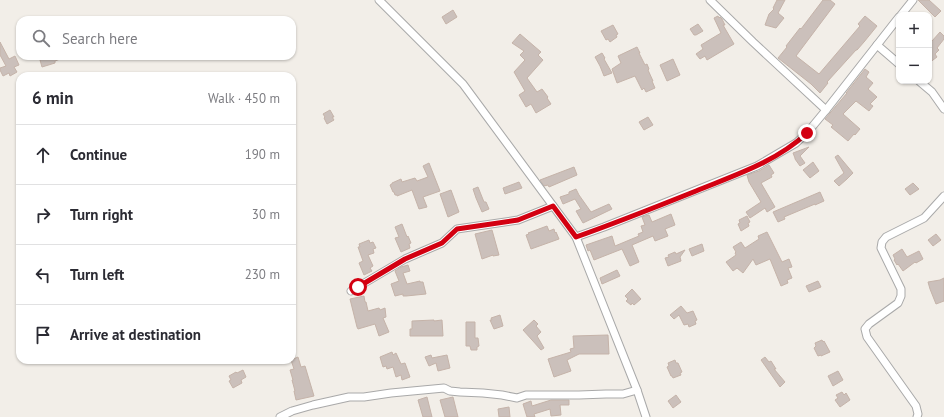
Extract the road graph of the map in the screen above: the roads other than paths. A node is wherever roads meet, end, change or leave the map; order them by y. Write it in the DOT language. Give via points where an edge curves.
graph roads {
  1 [pos="379,0"];
  2 [pos="710,0"];
  3 [pos="913,0"];
  4 [pos="903,12"];
  5 [pos="896,22"];
  6 [pos="877,45"];
  7 [pos="896,61"];
  8 [pos="923,84"];
  9 [pos="944,109"];
  10 [pos="826,110"];
  11 [pos="944,196"];
  12 [pos="553,206"];
  13 [pos="576,237"];
  14 [pos="351,291"];
  15 [pos="637,390"];
  16 [pos="280,417"];
  17 [pos="646,417"];
  18 [pos="917,417"];
  1 -- 12 [label="street" via="463,84"];
  2 -- 10 [label="street"];
  3 -- 4 [label="street"];
  5 -- 6 [label="street"];
  6 -- 7 [label="street"];
  6 -- 10 [label="street"];
  8 -- 9 [label="street"];
  10 -- 13 [label="street" via="796,143 757,166"];
  11 -- 18 [label="street" via="924,218 886,237 882,242 881,248 901,296 898,303 865,329 867,337 916,406"];
  12 -- 13 [label="street"];
  12 -- 14 [label="street" via="518,220 457,229 442,243 405,259"];
  13 -- 15 [label="street"];
  15 -- 16 [label="street" via="623,394 526,395 517,398 490,393 455,392 444,388 364,397 349,396 313,404"];
  15 -- 17 [label="street"];
}
